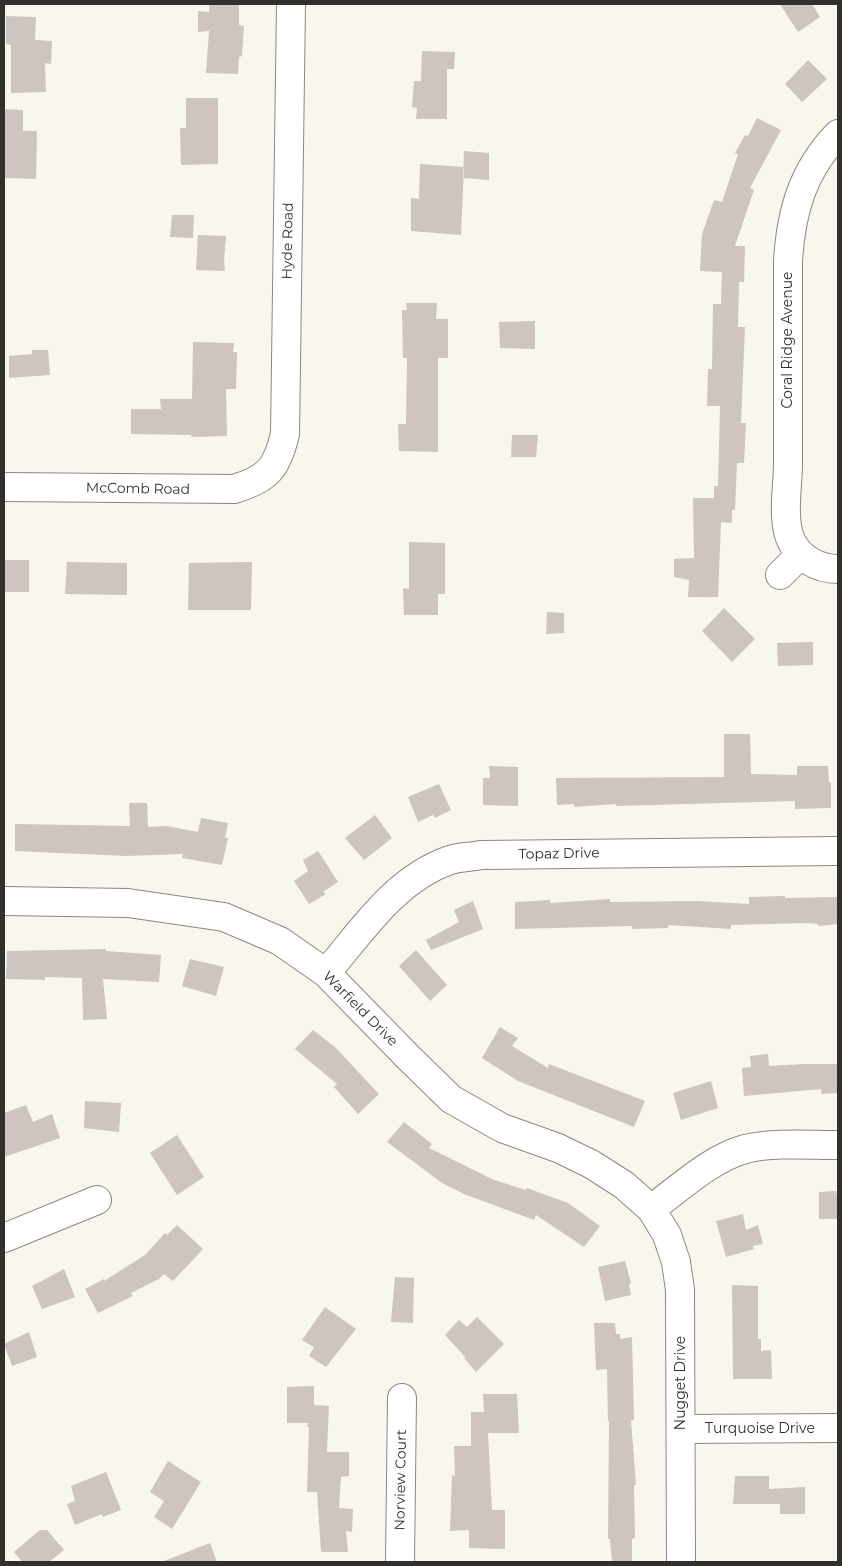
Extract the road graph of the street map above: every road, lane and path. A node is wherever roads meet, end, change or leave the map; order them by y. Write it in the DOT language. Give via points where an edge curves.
graph roads {
  1 [pos="291,4"];
  2 [pos="838,134"];
  3 [pos="268,474"];
  4 [pos="4,487"];
  5 [pos="800,555"];
  6 [pos="838,570"];
  7 [pos="780,575"];
  8 [pos="838,851"];
  9 [pos="4,901"];
  10 [pos="326,972"];
  11 [pos="838,1145"];
  12 [pos="98,1200"];
  13 [pos="651,1210"];
  14 [pos="4,1238"];
  15 [pos="402,1398"];
  16 [pos="838,1428"];
  17 [pos="681,1429"];
  18 [pos="400,1562"];
  19 [pos="681,1562"];
  1 -- 3 [label="street, Hyde Road" via="285,434 280,454"];
  2 -- 5 [label="street, Coral Ridge Avenue" via="825,148 809,176 794,208 789,234 786,521 790,539"];
  3 -- 4 [label="street, McComb Road" via="247,485 222,490"];
  5 -- 6 [label="street" via="815,565"];
  5 -- 7 [label="street"];
  8 -- 10 [label="street, Topaz Drive" via="481,855 451,860 427,870 401,888"];
  9 -- 10 [label="street, Warfield Drive" via="128,903 224,918 280,941"];
  10 -- 13 [label="street, Warfield Drive" via="451,1099 502,1128 591,1164 624,1184"];
  11 -- 13 [label="street" via="745,1150 718,1161"];
  12 -- 14 [label="street"];
  13 -- 17 [label="street, Nugget Drive" via="667,1235 676,1262 680,1290"];
  15 -- 18 [label="street, Norview Court"];
  16 -- 17 [label="street, Turquoise Drive"];
  17 -- 19 [label="street, Nugget Drive"];
}
